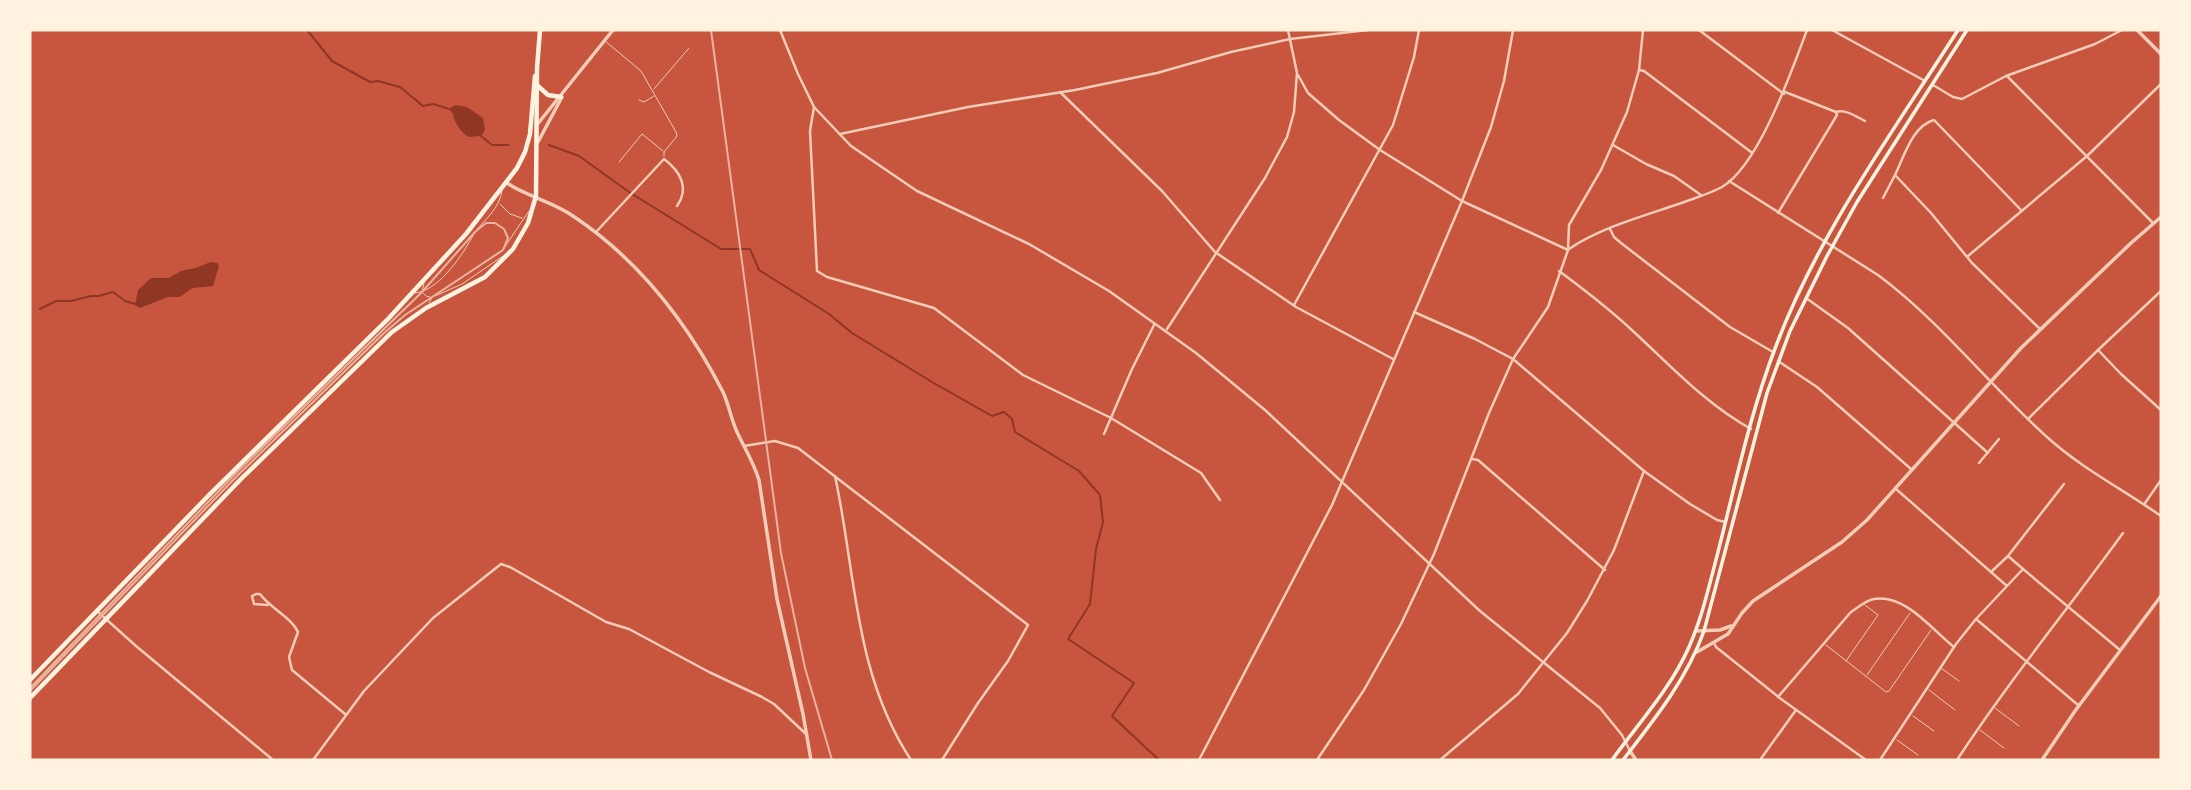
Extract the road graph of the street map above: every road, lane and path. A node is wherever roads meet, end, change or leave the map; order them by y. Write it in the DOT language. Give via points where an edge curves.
graph roads {
  1 [pos="540,30"];
  2 [pos="613,30"];
  3 [pos="780,30"];
  4 [pos="1288,30"];
  5 [pos="1368,30"];
  6 [pos="1419,30"];
  7 [pos="1643,30"];
  8 [pos="1699,30"];
  9 [pos="1807,30"];
  10 [pos="1832,30"];
  11 [pos="1958,30"];
  12 [pos="1967,30"];
  13 [pos="2122,30"];
  14 [pos="2137,30"];
  15 [pos="1512,31"];
  16 [pos="1290,39"];
  17 [pos="604,40"];
  18 [pos="689,48"];
  19 [pos="2161,54"];
  20 [pos="537,68"];
  21 [pos="1639,70"];
  22 [pos="1297,73"];
  23 [pos="2007,76"];
  24 [pos="1925,82"];
  25 [pos="1931,84"];
  26 [pos="2161,84"];
  27 [pos="538,86"];
  28 [pos="653,91"];
  29 [pos="1060,92"];
  30 [pos="1784,93"];
  31 [pos="563,95"];
  32 [pos="656,95"];
  33 [pos="639,100"];
  34 [pos="814,107"];
  35 [pos="1836,112"];
  36 [pos="1865,121"];
  37 [pos="538,124"];
  38 [pos="530,134"];
  39 [pos="839,135"];
  40 [pos="538,142"];
  41 [pos="1613,145"];
  42 [pos="1380,150"];
  43 [pos="664,152"];
  44 [pos="1752,152"];
  45 [pos="2087,156"];
  46 [pos="664,159"];
  47 [pos="619,162"];
  48 [pos="1895,175"];
  49 [pos="1729,181"];
  50 [pos="507,183"];
  51 [pos="502,189"];
  52 [pos="536,196"];
  53 [pos="1702,196"];
  54 [pos="1884,198"];
  55 [pos="1462,201"];
  56 [pos="499,203"];
  57 [pos="677,206"];
  58 [pos="534,207"];
  59 [pos="2022,211"];
  60 [pos="1778,213"];
  61 [pos="2161,217"];
  62 [pos="524,218"];
  63 [pos="2153,223"];
  64 [pos="1611,229"];
  65 [pos="596,232"];
  66 [pos="1825,242"];
  67 [pos="1833,246"];
  68 [pos="513,249"];
  69 [pos="1568,250"];
  70 [pos="1215,252"];
  71 [pos="1968,257"];
  72 [pos="1559,271"];
  73 [pos="425,281"];
  74 [pos="2161,291"];
  75 [pos="422,292"];
  76 [pos="413,293"];
  77 [pos="433,296"];
  78 [pos="1805,298"];
  79 [pos="1294,306"];
  80 [pos="426,308"];
  81 [pos="1415,312"];
  82 [pos="1154,325"];
  83 [pos="1166,330"];
  84 [pos="2040,330"];
  85 [pos="2098,349"];
  86 [pos="1773,352"];
  87 [pos="1393,359"];
  88 [pos="1513,359"];
  89 [pos="1778,361"];
  90 [pos="1989,382"];
  91 [pos="2161,410"];
  92 [pos="1111,418"];
  93 [pos="2028,419"];
  94 [pos="1952,423"];
  95 [pos="1751,429"];
  96 [pos="1104,434"];
  97 [pos="1999,439"];
  98 [pos="744,446"];
  99 [pos="1988,453"];
  100 [pos="1472,458"];
  101 [pos="1979,463"];
  102 [pos="1913,470"];
  103 [pos="1644,471"];
  104 [pos="835,475"];
  105 [pos="2161,480"];
  106 [pos="1342,482"];
  107 [pos="2064,484"];
  108 [pos="1896,489"];
  109 [pos="1220,500"];
  110 [pos="2144,504"];
  111 [pos="2161,516"];
  112 [pos="1726,522"];
  113 [pos="2123,533"];
  114 [pos="2008,556"];
  115 [pos="1429,565"];
  116 [pos="2023,569"];
  117 [pos="1605,570"];
  118 [pos="1991,572"];
  119 [pos="2007,586"];
  120 [pos="2161,596"];
  121 [pos="1863,604"];
  122 [pos="268,605"];
  123 [pos="2069,607"];
  124 [pos="97,610"];
  125 [pos="1912,611"];
  126 [pos="1976,619"];
  127 [pos="106,620"];
  128 [pos="1733,625"];
  129 [pos="1932,629"];
  130 [pos="1696,631"];
  131 [pos="1704,631"];
  132 [pos="1714,642"];
  133 [pos="1823,643"];
  134 [pos="1954,647"];
  135 [pos="2120,650"];
  136 [pos="1697,652"];
  137 [pos="1846,662"];
  138 [pos="2026,662"];
  139 [pos="1544,663"];
  140 [pos="1940,668"];
  141 [pos="1866,676"];
  142 [pos="30,680"];
  143 [pos="1959,681"];
  144 [pos="1927,689"];
  145 [pos="1778,696"];
  146 [pos="30,698"];
  147 [pos="1993,706"];
  148 [pos="2079,706"];
  149 [pos="1796,710"];
  150 [pos="1955,710"];
  151 [pos="345,714"];
  152 [pos="1910,714"];
  153 [pos="2018,726"];
  154 [pos="1978,728"];
  155 [pos="1934,731"];
  156 [pos="807,735"];
  157 [pos="1895,738"];
  158 [pos="1625,741"];
  159 [pos="2004,747"];
  160 [pos="1630,751"];
  161 [pos="1918,755"];
  162 [pos="273,760"];
  163 [pos="313,760"];
  164 [pos="811,760"];
  165 [pos="911,760"];
  166 [pos="942,760"];
  167 [pos="1199,760"];
  168 [pos="1317,760"];
  169 [pos="1440,760"];
  170 [pos="1612,760"];
  171 [pos="1623,760"];
  172 [pos="1636,760"];
  173 [pos="1760,760"];
  174 [pos="1866,760"];
  175 [pos="1880,760"];
  176 [pos="1957,760"];
  177 [pos="2042,760"];
  1 -- 20 [label="main road"];
  2 -- 17 [label="street"];
  3 -- 34 [label="street"];
  4 -- 16 [label="street"];
  5 -- 16 [label="street"];
  6 -- 42 [label="street" via="1401,103"];
  7 -- 21 [label="street"];
  8 -- 30 [label="street"];
  9 -- 30 [label="street"];
  10 -- 24 [label="street"];
  11 -- 24 [label="main road"];
  12 -- 25 [label="main road"];
  13 -- 23 [label="street"];
  14 -- 19 [label="street"];
  15 -- 55 [label="street" via="1491,127"];
  16 -- 22 [label="street"];
  16 -- 29 [label="street"];
  17 -- 28 [label="lane" via="635,65"];
  17 -- 31 [label="street"];
  18 -- 28 [label="lane"];
  20 -- 27 [label="main road"];
  20 -- 38 [label="main road"];
  21 -- 41 [label="street"];
  21 -- 44 [label="street"];
  22 -- 42 [label="street" via="1308,93"];
  22 -- 70 [label="street" via="1287,136"];
  23 -- 25 [label="street" via="1962,99"];
  23 -- 45 [label="street"];
  24 -- 66 [label="main road"];
  25 -- 67 [label="main road"];
  26 -- 45 [label="street"];
  27 -- 31 [label="main road" via="548,95"];
  27 -- 37 [label="main road"];
  28 -- 32 [label="lane"];
  29 -- 39 [label="street"];
  29 -- 70 [label="street" via="1162,191"];
  30 -- 35 [label="street"];
  30 -- 44 [label="street"];
  31 -- 37 [label="street"];
  31 -- 40 [label="street"];
  32 -- 33 [label="lane"];
  32 -- 43 [label="lane" via="677,134"];
  34 -- 39 [label="street"];
  34 -- 92 [label="street" via="810,131 817,271 934,308 1023,375"];
  35 -- 36 [label="street"];
  35 -- 60 [label="street"];
  37 -- 38 [label="street"];
  37 -- 40 [label="main road"];
  38 -- 50 [label="main road" via="522,160"];
  39 -- 82 [label="street" via="917,191 1029,244 1109,291"];
  40 -- 52 [label="main road"];
  41 -- 53 [label="street"];
  41 -- 69 [label="street" via="1569,225"];
  42 -- 55 [label="street"];
  42 -- 79 [label="street"];
  43 -- 46 [label="lane"];
  43 -- 47 [label="lane" via="642,134"];
  44 -- 49 [label="street"];
  45 -- 59 [label="street"];
  45 -- 63 [label="street"];
  46 -- 57 [label="street" via="683,185"];
  46 -- 65 [label="street"];
  48 -- 54 [label="street"];
  48 -- 59 [label="street" via="1916,134 1934,120"];
  48 -- 71 [label="street"];
  49 -- 53 [label="street"];
  49 -- 60 [label="street"];
  50 -- 51 [label="main road"];
  50 -- 52 [label="street"];
  51 -- 56 [label="lane"];
  51 -- 73 [label="main road"];
  52 -- 58 [label="main road"];
  52 -- 65 [label="street"];
  53 -- 64 [label="street"];
  55 -- 69 [label="street"];
  55 -- 81 [label="street"];
  56 -- 62 [label="lane" via="510,214"];
  56 -- 75 [label="lane" via="460,257"];
  58 -- 62 [label="lane"];
  58 -- 68 [label="main road"];
  59 -- 71 [label="street"];
  60 -- 66 [label="street"];
  61 -- 63 [label="street"];
  62 -- 77 [label="lane" via="502,251"];
  63 -- 84 [label="street"];
  64 -- 69 [label="street"];
  64 -- 86 [label="street" via="1620,243 1730,327"];
  65 -- 98 [label="street" via="674,311 724,395"];
  66 -- 67 [label="street"];
  66 -- 86 [label="main road"];
  67 -- 78 [label="main road"];
  67 -- 90 [label="street" via="1907,298"];
  68 -- 77 [label="lane" via="462,284"];
  68 -- 80 [label="main road" via="485,277"];
  69 -- 72 [label="street"];
  70 -- 79 [label="street"];
  70 -- 83 [label="street"];
  71 -- 84 [label="street"];
  72 -- 88 [label="street" via="1548,307"];
  72 -- 95 [label="street" via="1615,314 1695,390"];
  73 -- 75 [label="lane"];
  73 -- 76 [label="main road"];
  74 -- 85 [label="street"];
  75 -- 76 [label="lane"];
  75 -- 77 [label="lane"];
  76 -- 124 [label="main road"];
  77 -- 80 [label="lane"];
  78 -- 89 [label="main road"];
  78 -- 94 [label="street" via="1848,328"];
  79 -- 87 [label="street"];
  80 -- 127 [label="main road" via="366,357"];
  81 -- 87 [label="street"];
  81 -- 88 [label="street"];
  82 -- 83 [label="street"];
  82 -- 92 [label="street"];
  83 -- 106 [label="street" via="1265,410"];
  84 -- 90 [label="street"];
  85 -- 91 [label="street"];
  85 -- 93 [label="street"];
  86 -- 95 [label="main road"];
  87 -- 106 [label="street"];
  88 -- 100 [label="street"];
  88 -- 103 [label="street"];
  89 -- 102 [label="street" via="1817,387"];
  89 -- 131 [label="main road"];
  90 -- 93 [label="street"];
  90 -- 94 [label="street"];
  92 -- 96 [label="street"];
  92 -- 109 [label="street" via="1201,473"];
  93 -- 110 [label="street" via="2079,461"];
  94 -- 99 [label="street"];
  94 -- 102 [label="street"];
  95 -- 112 [label="main road"];
  97 -- 99 [label="street"];
  98 -- 104 [label="street" via="775,441 791,445"];
  98 -- 156 [label="street" via="759,480 776,599"];
  99 -- 101 [label="street"];
  100 -- 115 [label="street"];
  100 -- 117 [label="street"];
  102 -- 108 [label="street"];
  103 -- 112 [label="street" via="1690,504"];
  103 -- 117 [label="street"];
  104 -- 165 [label="street" via="862,643 875,689"];
  104 -- 166 [label="street" via="1028,625"];
  105 -- 110 [label="street"];
  106 -- 115 [label="street"];
  106 -- 167 [label="street"];
  107 -- 114 [label="street"];
  108 -- 118 [label="street"];
  108 -- 128 [label="street" via="1842,542 1753,601"];
  110 -- 111 [label="street"];
  112 -- 130 [label="main road"];
  113 -- 123 [label="street"];
  114 -- 116 [label="street"];
  114 -- 118 [label="street"];
  115 -- 139 [label="street"];
  115 -- 168 [label="street" via="1384,656"];
  116 -- 119 [label="street"];
  116 -- 123 [label="street"];
  117 -- 139 [label="street"];
  118 -- 119 [label="street"];
  119 -- 126 [label="street"];
  120 -- 135 [label="street"];
  121 -- 125 [label="street" via="1890,600"];
  121 -- 133 [label="street"];
  121 -- 137 [label="lane" via="1878,615"];
  122 -- 122 [label="street" via="260,594 252,596 254,604"];
  122 -- 151 [label="street" via="298,632 289,657 292,670"];
  123 -- 135 [label="street"];
  123 -- 138 [label="street"];
  124 -- 127 [label="street"];
  124 -- 142 [label="main road"];
  125 -- 129 [label="street"];
  125 -- 141 [label="lane"];
  126 -- 134 [label="street"];
  126 -- 138 [label="street"];
  127 -- 146 [label="main road"];
  127 -- 162 [label="street"];
  128 -- 131 [label="street"];
  128 -- 132 [label="street"];
  129 -- 134 [label="street"];
  129 -- 141 [label="lane" via="1889,691"];
  130 -- 131 [label="street"];
  130 -- 158 [label="main road" via="1674,675"];
  131 -- 136 [label="main road"];
  132 -- 136 [label="street"];
  132 -- 145 [label="street"];
  133 -- 137 [label="lane"];
  133 -- 145 [label="street"];
  134 -- 140 [label="street"];
  135 -- 148 [label="street"];
  136 -- 160 [label="main road"];
  137 -- 141 [label="lane"];
  138 -- 147 [label="street"];
  138 -- 148 [label="street"];
  139 -- 158 [label="street" via="1605,712"];
  139 -- 169 [label="street" via="1518,694"];
  140 -- 143 [label="lane"];
  140 -- 144 [label="street"];
  144 -- 150 [label="lane"];
  144 -- 152 [label="street"];
  145 -- 149 [label="street"];
  147 -- 153 [label="lane"];
  147 -- 154 [label="street"];
  148 -- 177 [label="street"];
  149 -- 173 [label="street"];
  149 -- 174 [label="street"];
  151 -- 156 [label="street" via="433,618 501,564 606,622 629,629 762,697"];
  151 -- 163 [label="street"];
  152 -- 155 [label="lane"];
  152 -- 157 [label="street"];
  154 -- 159 [label="lane"];
  154 -- 176 [label="street"];
  156 -- 164 [label="street"];
  157 -- 161 [label="lane"];
  157 -- 175 [label="street"];
  158 -- 160 [label="street"];
  158 -- 170 [label="main road"];
  160 -- 171 [label="main road"];
  160 -- 172 [label="street"];
}
